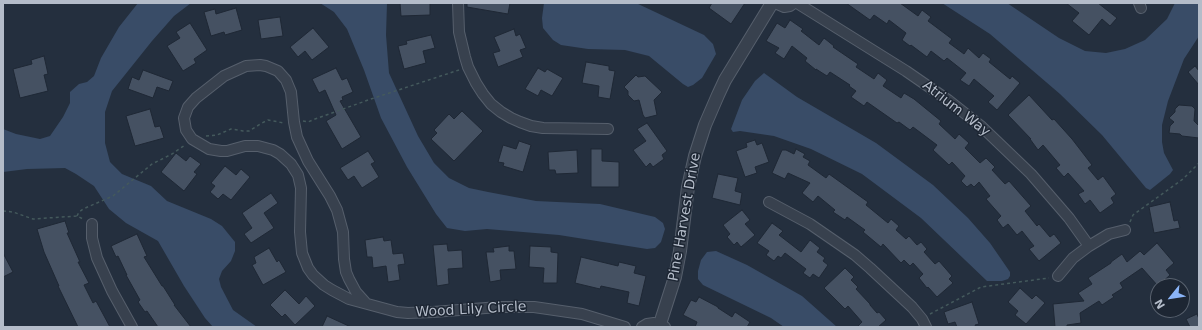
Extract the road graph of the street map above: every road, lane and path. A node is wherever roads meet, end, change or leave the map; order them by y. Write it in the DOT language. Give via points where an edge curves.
graph roads {
  1 [pos="458,3"];
  2 [pos="774,3"];
  3 [pos="794,3"];
  4 [pos="797,3"];
  5 [pos="468,67"];
  6 [pos="294,122"];
  7 [pos="608,129"];
  8 [pos="192,139"];
  9 [pos="1199,163"];
  10 [pos="769,202"];
  11 [pos="3,211"];
  12 [pos="77,216"];
  13 [pos="92,224"];
  14 [pos="1125,230"];
  15 [pos="1089,246"];
  16 [pos="1058,276"];
  17 [pos="365,302"];
  18 [pos="924,323"];
  19 [pos="661,326"];
  20 [pos="132,327"];
  21 [pos="625,327"];
  22 [pos="642,327"];
  1 -- 5 [label="street" via="459,32"];
  2 -- 3 [label="street" via="784,7"];
  2 -- 19 [label="street, Pine Harvest Drive" via="725,80 705,125 688,187 675,277"];
  4 -- 15 [label="street, Atrium Way" via="906,71 982,127 1048,193"];
  5 -- 6 [label="path" via="308,122"];
  5 -- 7 [label="street" via="491,104 520,122 543,128"];
  6 -- 8 [label="path" via="288,124 268,120 249,131 231,129 217,135"];
  6 -- 8 [label="street" via="291,92 278,71 260,65 246,66 216,81 188,107 184,124"];
  6 -- 17 [label="street" via="308,161 337,210 343,232 346,272 356,292"];
  8 -- 12 [label="path" via="172,154 152,164 113,196 81,210"];
  8 -- 17 [label="street, Wood Lily Circle" via="221,152 251,146 266,147 286,158 296,170 300,182 300,239 308,268 319,281 332,290 349,299"];
  9 -- 14 [label="path" via="1183,179 1133,215"];
  10 -- 18 [label="street" via="810,224 855,255 912,307"];
  11 -- 12 [label="path" via="33,219"];
  12 -- 13 [label="path"];
  13 -- 20 [label="street" via="92,238 97,258"];
  14 -- 15 [label="street" via="1109,234"];
  15 -- 16 [label="street" via="1073,258"];
  16 -- 18 [label="path" via="981,288"];
  17 -- 21 [label="street, Wood Lily Circle" via="408,313 499,306 534,307 582,314"];
  19 -- 22 [label="street" via="650,323"];
}
